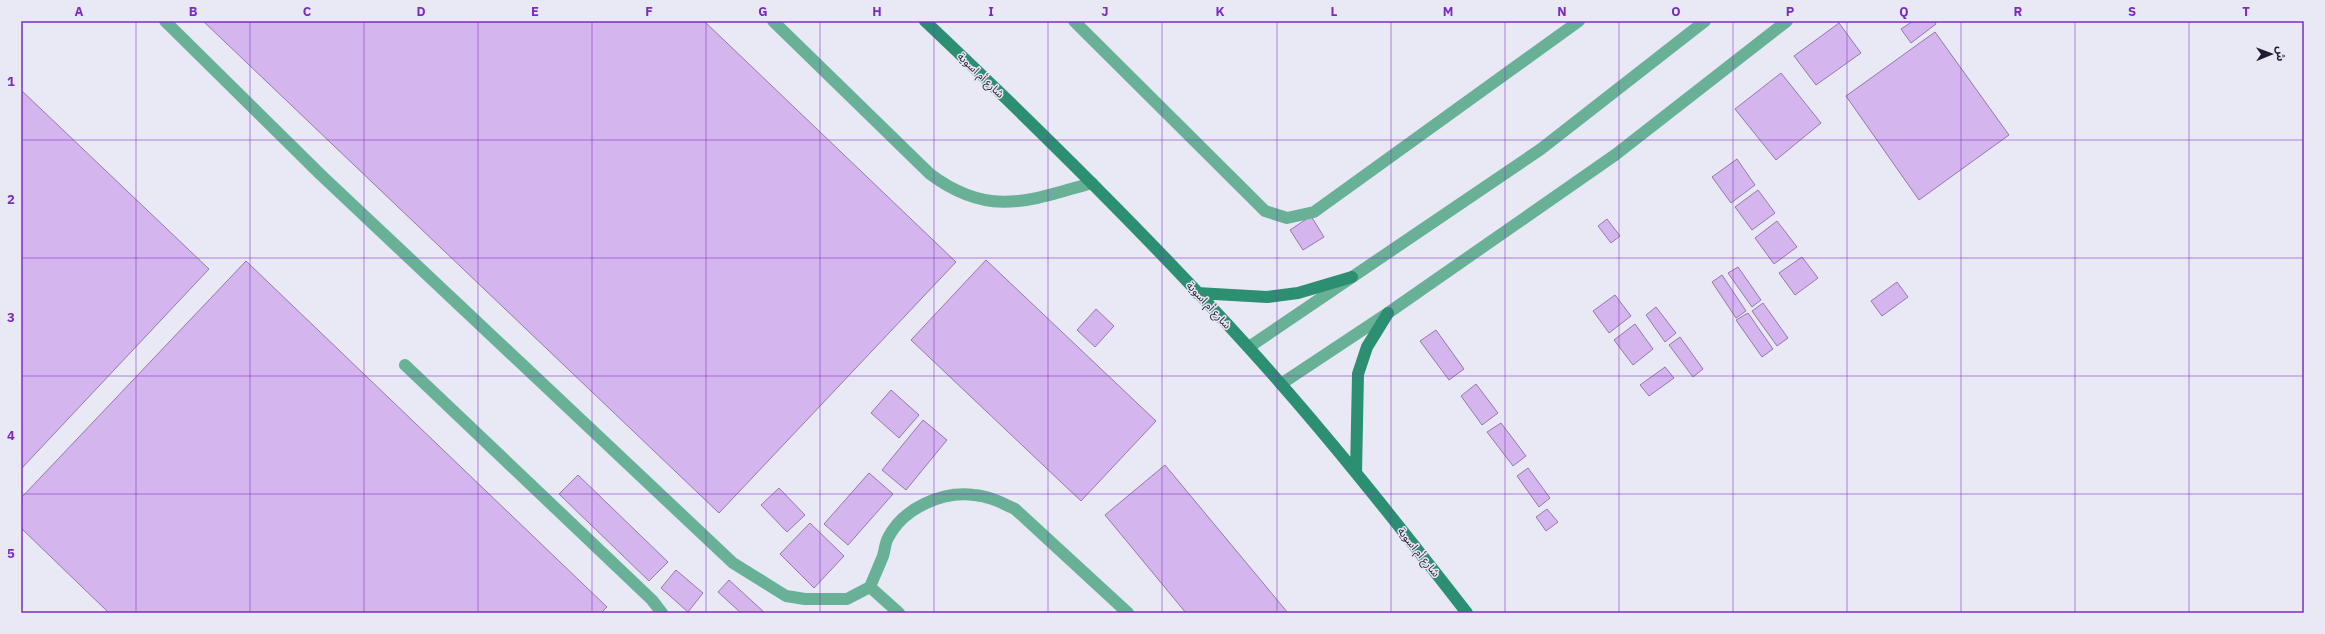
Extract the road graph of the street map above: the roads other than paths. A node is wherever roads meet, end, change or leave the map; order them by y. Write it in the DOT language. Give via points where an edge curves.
graph roads {
  1 [pos="165,21"];
  2 [pos="773,21"];
  3 [pos="925,21"];
  4 [pos="1074,21"];
  5 [pos="1579,21"];
  6 [pos="1705,21"];
  7 [pos="1787,21"];
  8 [pos="1092,183"];
  9 [pos="1352,277"];
  10 [pos="1197,293"];
  11 [pos="1388,313"];
  12 [pos="1249,347"];
  13 [pos="405,365"];
  14 [pos="1281,384"];
  15 [pos="1356,473"];
  16 [pos="870,587"];
  17 [pos="662,613"];
  18 [pos="899,613"];
  19 [pos="1128,613"];
  20 [pos="1467,613"];
  1 -- 16 [label="lane" via="344,197 733,563 786,596 805,599 848,599"];
  2 -- 8 [label="lane" via="930,174 947,187 988,202 1009,203 1030,200"];
  3 -- 8 [label="street, شارع أم اسوية"];
  4 -- 5 [label="lane" via="1265,211 1287,218 1314,212"];
  6 -- 9 [label="lane" via="1541,149"];
  7 -- 11 [label="lane" via="1616,155"];
  8 -- 10 [label="street, شارع أم اسوية"];
  9 -- 10 [label="street" via="1298,294 1268,297"];
  9 -- 12 [label="lane"];
  10 -- 12 [label="street, شارع أم اسوية"];
  11 -- 14 [label="lane"];
  11 -- 15 [label="street" via="1367,347 1358,374"];
  12 -- 14 [label="street, شارع أم اسوية"];
  13 -- 17 [label="lane" via="652,600"];
  14 -- 15 [label="street, شارع أم اسوية"];
  15 -- 20 [label="street, شارع أم اسوية"];
  16 -- 18 [label="lane"];
  16 -- 19 [label="lane" via="888,538 898,524 914,510 932,500 953,495 974,495 995,499 1015,509"];
}
